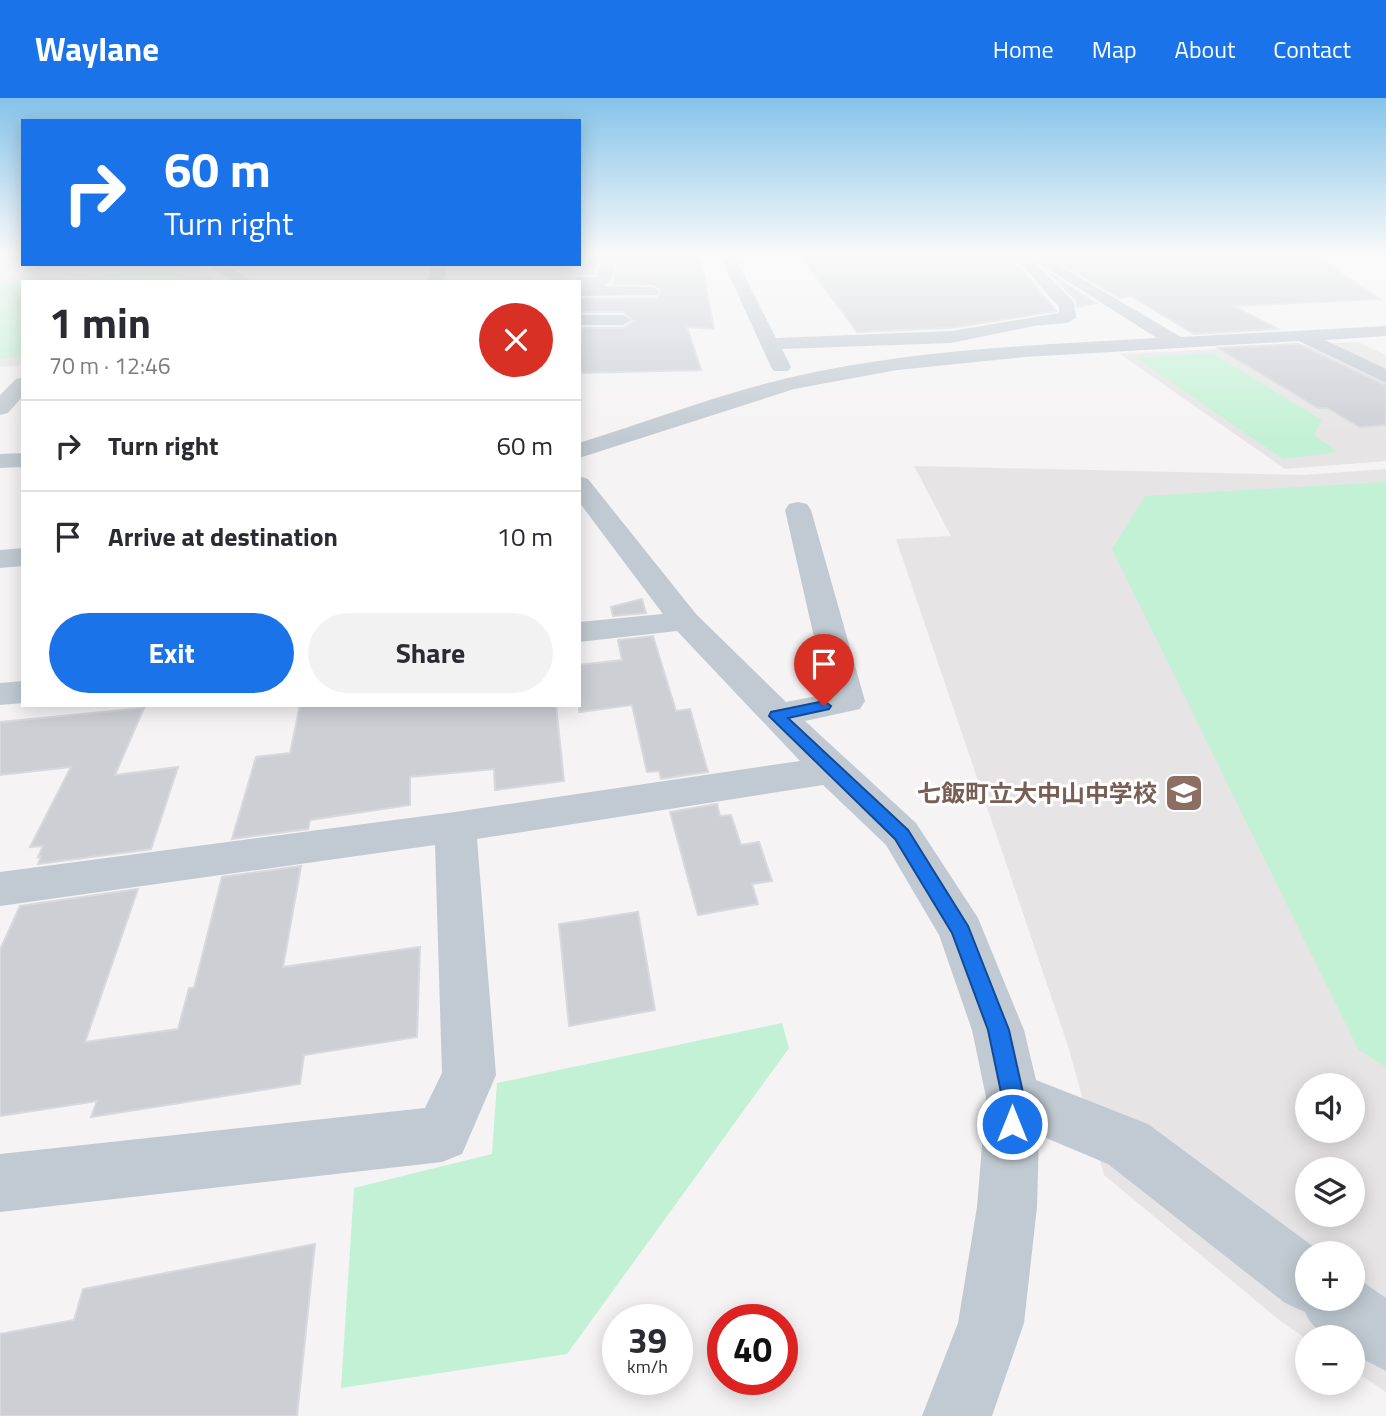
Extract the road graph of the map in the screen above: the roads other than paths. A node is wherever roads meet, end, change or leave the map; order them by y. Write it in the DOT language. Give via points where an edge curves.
graph roads {
  1 [pos="756,317"];
  2 [pos="1074,317"];
  3 [pos="1135,317"];
  4 [pos="581,320"];
  5 [pos="623,320"];
  6 [pos="1079,325"];
  7 [pos="1376,332"];
  8 [pos="1303,336"];
  9 [pos="1386,342"];
  10 [pos="1178,343"];
  11 [pos="769,344"];
  12 [pos="1113,346"];
  13 [pos="1386,357"];
  14 [pos="1348,358"];
  15 [pos="21,374"];
  16 [pos="0,377"];
  17 [pos="1386,377"];
  18 [pos="790,384"];
  19 [pos="21,385"];
  20 [pos="0,408"];
  21 [pos="581,450"];
  22 [pos="21,460"];
  23 [pos="0,461"];
  24 [pos="586,499"];
  25 [pos="798,510"];
  26 [pos="21,557"];
  27 [pos="0,559"];
  28 [pos="685,621"];
  29 [pos="581,632"];
  30 [pos="21,692"];
  31 [pos="0,694"];
  32 [pos="776,716"];
  33 [pos="831,770"];
  34 [pos="455,827"];
  35 [pos="0,888"];
  36 [pos="1013,1097"];
  37 [pos="0,1183"];
  38 [pos="1295,1272"];
  39 [pos="1349,1311"];
  40 [pos="1386,1338"];
  41 [pos="957,1416"];
  1 -- 11 [label="street"];
  2 -- 6 [label="street"];
  3 -- 10 [label="street"];
  4 -- 5 [label="street"];
  6 -- 11 [label="street" via="1034,321 951,338"];
  6 -- 12 [label="street"];
  7 -- 8 [label="street"];
  7 -- 9 [label="street"];
  8 -- 10 [label="street"];
  8 -- 14 [label="street"];
  10 -- 12 [label="street"];
  11 -- 18 [label="street"];
  12 -- 18 [label="street" via="965,356"];
  13 -- 14 [label="street"];
  14 -- 17 [label="street"];
  15 -- 16 [label="street"];
  18 -- 21 [label="street"];
  19 -- 20 [label="street"];
  22 -- 23 [label="street"];
  24 -- 28 [label="street"];
  25 -- 32 [label="street" via="847,701"];
  26 -- 27 [label="street"];
  28 -- 29 [label="street"];
  28 -- 32 [label="street"];
  30 -- 31 [label="street"];
  32 -- 33 [label="street"];
  33 -- 34 [label="street"];
  33 -- 36 [label="street" via="901,834 961,931 998,1030"];
  34 -- 35 [label="street"];
  34 -- 37 [label="street" via="469,1075 442,1133"];
  36 -- 38 [label="street" via="1128,1144"];
  36 -- 41 [label="street" via="1007,1207 991,1323"];
  39 -- 40 [label="street"];
}
